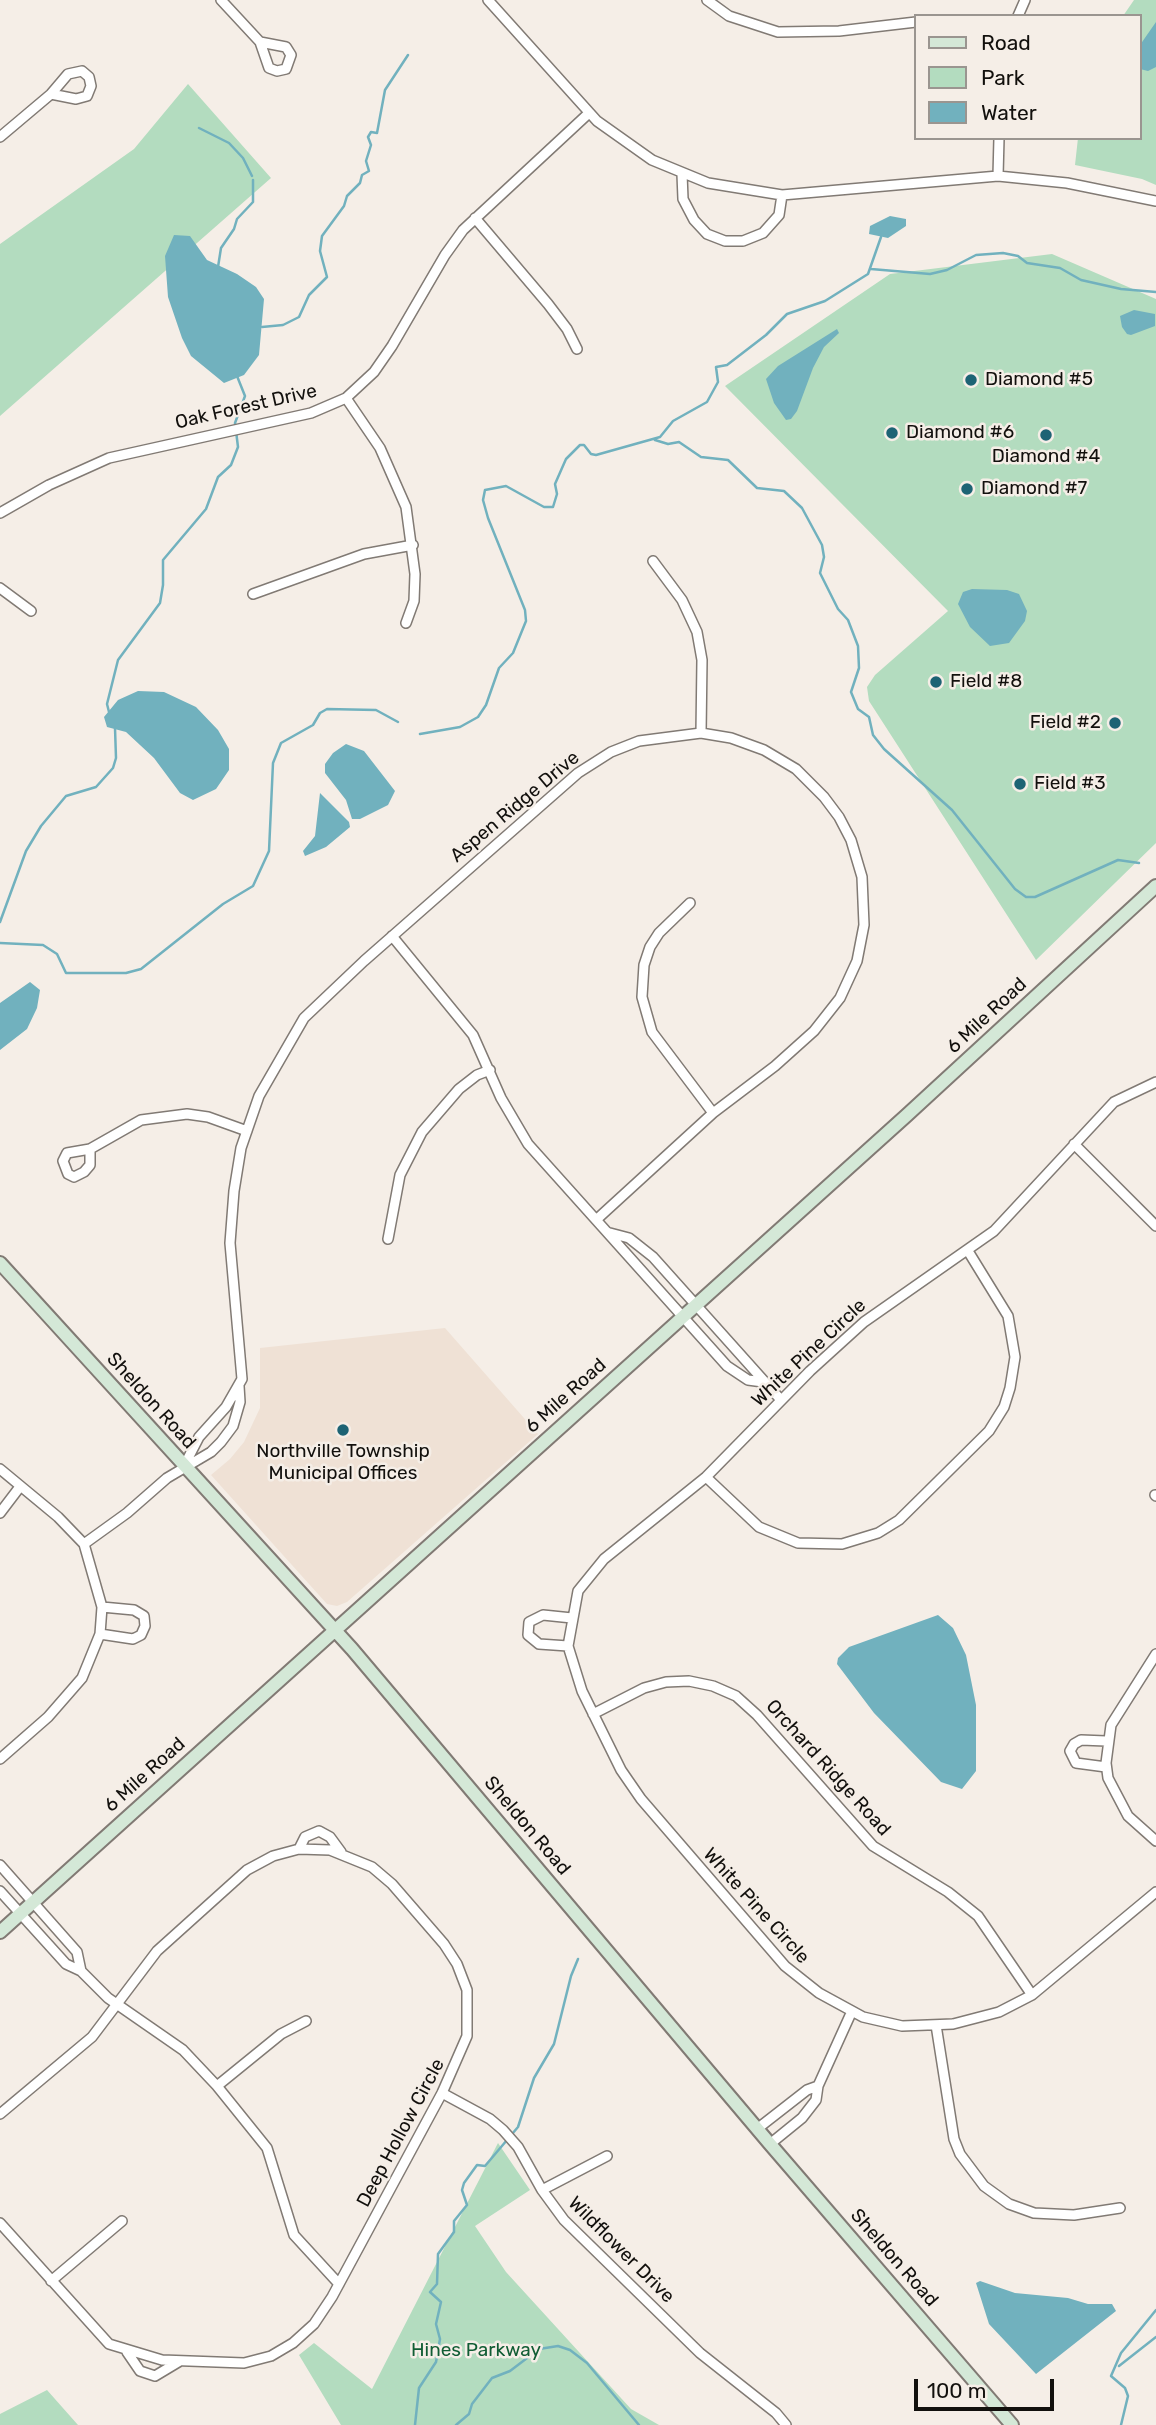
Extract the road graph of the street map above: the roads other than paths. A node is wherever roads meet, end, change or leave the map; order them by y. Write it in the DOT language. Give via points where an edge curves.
graph roads {
  1 [pos="221,0"];
  2 [pos="488,0"];
  3 [pos="707,0"];
  4 [pos="914,22"];
  5 [pos="260,42"];
  6 [pos="51,94"];
  7 [pos="589,113"];
  8 [pos="0,137"];
  9 [pos="999,140"];
  10 [pos="682,174"];
  11 [pos="998,176"];
  12 [pos="782,195"];
  13 [pos="1156,201"];
  14 [pos="475,218"];
  15 [pos="577,349"];
  16 [pos="345,398"];
  17 [pos="0,513"];
  18 [pos="412,545"];
  19 [pos="653,561"];
  20 [pos="0,588"];
  21 [pos="253,594"];
  22 [pos="31,611"];
  23 [pos="405,623"];
  24 [pos="701,733"];
  25 [pos="1156,886"];
  26 [pos="690,903"];
  27 [pos="392,936"];
  28 [pos="490,1070"];
  29 [pos="1156,1082"];
  30 [pos="713,1113"];
  31 [pos="247,1131"];
  32 [pos="1074,1144"];
  33 [pos="90,1149"];
  34 [pos="596,1220"];
  35 [pos="1156,1226"];
  36 [pos="610,1233"];
  37 [pos="388,1239"];
  38 [pos="968,1251"];
  39 [pos="0,1263"];
  40 [pos="696,1304"];
  41 [pos="682,1317"];
  42 [pos="763,1382"];
  43 [pos="239,1385"];
  44 [pos="781,1400"];
  45 [pos="184,1466"];
  46 [pos="0,1469"];
  47 [pos="706,1477"];
  48 [pos="19,1488"];
  49 [pos="0,1513"];
  50 [pos="84,1544"];
  51 [pos="102,1607"];
  52 [pos="572,1618"];
  53 [pos="334,1632"];
  54 [pos="100,1634"];
  55 [pos="568,1646"];
  56 [pos="1156,1654"];
  57 [pos="593,1714"];
  58 [pos="1107,1741"];
  59 [pos="0,1759"];
  60 [pos="1106,1767"];
  61 [pos="1156,1841"];
  62 [pos="299,1849"];
  63 [pos="341,1852"];
  64 [pos="0,1865"];
  65 [pos="0,1891"];
  66 [pos="1156,1892"];
  67 [pos="33,1902"];
  68 [pos="20,1913"];
  69 [pos="0,1932"];
  70 [pos="81,1971"];
  71 [pos="1032,1995"];
  72 [pos="118,2005"];
  73 [pos="852,2011"];
  74 [pos="306,2021"];
  75 [pos="936,2025"];
  76 [pos="217,2086"];
  77 [pos="818,2087"];
  78 [pos="442,2093"];
  79 [pos="0,2114"];
  80 [pos="757,2129"];
  81 [pos="770,2144"];
  82 [pos="607,2156"];
  83 [pos="542,2190"];
  84 [pos="1121,2208"];
  85 [pos="122,2221"];
  86 [pos="0,2223"];
  87 [pos="51,2281"];
  88 [pos="339,2284"];
  89 [pos="128,2352"];
  90 [pos="180,2361"];
  91 [pos="786,2425"];
  92 [pos="1012,2425"];
  1 -- 5 [label="street"];
  2 -- 7 [label="street"];
  3 -- 4 [label="street" via="729,16 778,32 816,33"];
  6 -- 8 [label="street"];
  7 -- 10 [label="street" via="624,142"];
  7 -- 14 [label="street, Oak Forest Drive"];
  9 -- 11 [label="street"];
  10 -- 12 [label="street"];
  10 -- 12 [label="street" via="683,199 694,220 725,241 743,242 763,233 779,215"];
  11 -- 12 [label="street"];
  11 -- 13 [label="street" via="1067,183"];
  14 -- 15 [label="street" via="548,304"];
  14 -- 16 [label="street, Oak Forest Drive" via="445,255 374,372"];
  16 -- 17 [label="street, Oak Forest Drive" via="311,413 109,458"];
  16 -- 18 [label="street" via="368,426 395,476"];
  18 -- 21 [label="street" via="352,557"];
  18 -- 23 [label="street" via="414,601"];
  19 -- 24 [label="street" via="682,600 697,632 702,660"];
  20 -- 22 [label="street"];
  24 -- 27 [label="street, Aspen Ridge Drive" via="639,741 578,773"];
  24 -- 30 [label="street, Aspen Ridge Drive" via="764,750 816,787 851,840 865,908 857,961 831,1010 775,1066"];
  25 -- 40 [label="street, 6 Mile Road"];
  26 -- 30 [label="street" via="650,947 643,965 642,997 652,1032"];
  27 -- 28 [label="street" via="462,1019"];
  27 -- 31 [label="street, Aspen Ridge Drive" via="304,1018 259,1096"];
  28 -- 34 [label="street" via="528,1144"];
  28 -- 37 [label="street" via="459,1089 422,1132 400,1175"];
  29 -- 32 [label="street, White Pine Circle" via="1114,1102"];
  30 -- 34 [label="street, Aspen Ridge Drive"];
  31 -- 33 [label="street" via="208,1117 163,1116 141,1120"];
  31 -- 43 [label="street, Aspen Ridge Drive" via="234,1191 230,1243 241,1347"];
  32 -- 35 [label="street"];
  32 -- 38 [label="street, White Pine Circle" via="994,1231"];
  34 -- 36 [label="street"];
  36 -- 40 [label="street" via="629,1238 653,1257"];
  36 -- 41 [label="street, White Pine Circle"];
  38 -- 44 [label="street, White Pine Circle" via="864,1322"];
  38 -- 47 [label="street" via="1008,1316 1015,1357 1010,1388 989,1431 899,1520 842,1544 798,1543 759,1527"];
  39 -- 45 [label="street, Sheldon Road"];
  40 -- 41 [label="street, 6 Mile Road"];
  40 -- 42 [label="street"];
  41 -- 42 [label="street, White Pine Circle" via="727,1366 748,1380"];
  41 -- 53 [label="street, 6 Mile Road"];
  42 -- 44 [label="street"];
  43 -- 45 [label="street" via="199,1437"];
  43 -- 45 [label="street, Aspen Ridge Drive" via="233,1426 211,1452"];
  44 -- 47 [label="street, White Pine Circle"];
  45 -- 50 [label="street"];
  45 -- 53 [label="street, Sheldon Road"];
  46 -- 48 [label="street"];
  47 -- 52 [label="street, White Pine Circle" via="604,1559 578,1591"];
  48 -- 49 [label="street"];
  48 -- 50 [label="street"];
  50 -- 51 [label="street"];
  51 -- 54 [label="street"];
  51 -- 54 [label="street" via="134,1609 144,1616 145,1626 133,1639"];
  52 -- 55 [label="street, White Pine Circle"];
  52 -- 55 [label="street" via="543,1615 529,1622 528,1635 539,1644"];
  53 -- 67 [label="street, 6 Mile Road"];
  53 -- 80 [label="street, Sheldon Road"];
  54 -- 59 [label="street" via="82,1678 48,1717"];
  55 -- 57 [label="street, White Pine Circle"];
  56 -- 58 [label="street" via="1111,1726"];
  57 -- 71 [label="street, Orchard Ridge Road" via="666,1682 689,1681 736,1696 873,1846 978,1916"];
  57 -- 73 [label="street, White Pine Circle" via="641,1799 751,1928 800,1981"];
  58 -- 60 [label="street"];
  58 -- 60 [label="street" via="1081,1740 1070,1751 1076,1763"];
  60 -- 61 [label="street" via="1128,1816"];
  62 -- 63 [label="street, Deep Hollow Circle"];
  62 -- 63 [label="street, Deep Hollow Circle" via="305,1837 319,1831"];
  62 -- 72 [label="street, Deep Hollow Circle" via="273,1856 238,1878 157,1951"];
  63 -- 78 [label="street, Deep Hollow Circle" via="372,1867 392,1884 444,1944 463,1976 469,2003 467,2036"];
  64 -- 67 [label="street"];
  65 -- 68 [label="street"];
  66 -- 71 [label="street, White Pine Circle"];
  67 -- 68 [label="street, 6 Mile Road"];
  67 -- 70 [label="street" via="77,1952"];
  68 -- 69 [label="street, 6 Mile Road"];
  68 -- 70 [label="street" via="66,1964"];
  70 -- 72 [label="street"];
  71 -- 75 [label="street, White Pine Circle" via="972,2021"];
  72 -- 76 [label="street" via="183,2050"];
  72 -- 79 [label="street, Deep Hollow Circle" via="92,2037"];
  73 -- 75 [label="street, White Pine Circle" via="902,2026"];
  73 -- 77 [label="street"];
  74 -- 76 [label="street" via="282,2034"];
  75 -- 84 [label="street" via="954,2139 984,2186 1009,2204 1034,2213 1074,2215"];
  76 -- 88 [label="street" via="267,2148 294,2235"];
  77 -- 80 [label="street" via="807,2090"];
  77 -- 81 [label="street" via="816,2100 802,2118"];
  78 -- 83 [label="street, Wildflower Drive" via="503,2130"];
  78 -- 88 [label="street, Deep Hollow Circle"];
  80 -- 81 [label="street, Sheldon Road"];
  81 -- 92 [label="street, Sheldon Road"];
  82 -- 83 [label="street"];
  83 -- 91 [label="street, Wildflower Drive" via="564,2220 700,2353"];
  85 -- 87 [label="street"];
  86 -- 87 [label="street, Deep Hollow Circle"];
  87 -- 89 [label="street, Deep Hollow Circle" via="109,2344"];
  88 -- 90 [label="street, Deep Hollow Circle" via="314,2324 271,2356 244,2363"];
  89 -- 90 [label="street, Deep Hollow Circle"];
  89 -- 90 [label="street, Deep Hollow Circle" via="140,2371 155,2375"];
}
